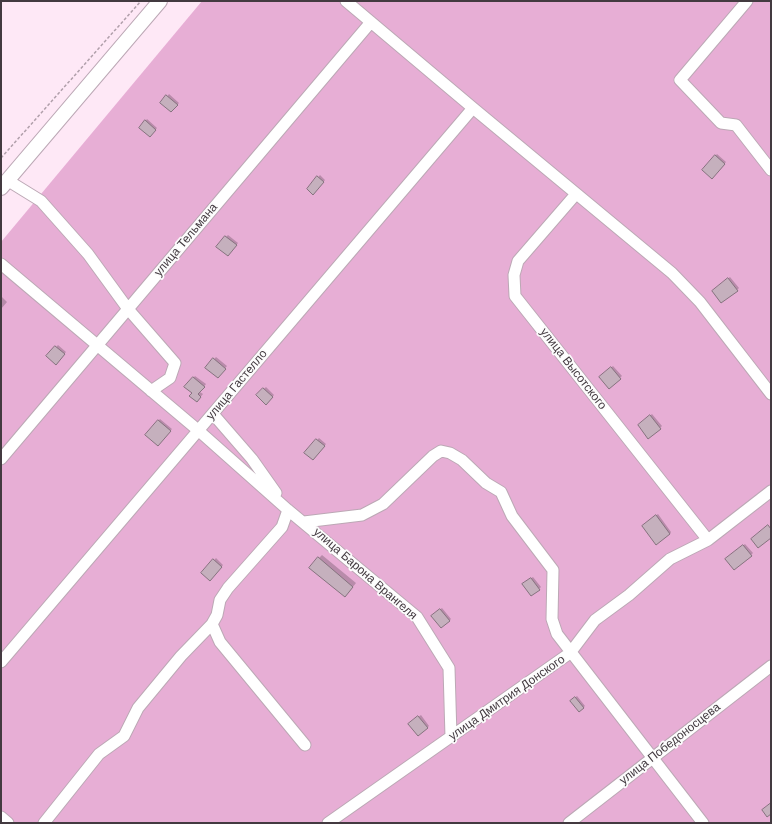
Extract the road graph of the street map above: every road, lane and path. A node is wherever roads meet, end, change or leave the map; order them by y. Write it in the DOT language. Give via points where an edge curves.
graph roads {
  1 [pos="141,1"];
  2 [pos="160,1"];
  3 [pos="346,1"];
  4 [pos="747,1"];
  5 [pos="371,22"];
  6 [pos="473,108"];
  7 [pos="1,158"];
  8 [pos="771,170"];
  9 [pos="4,184"];
  10 [pos="576,194"];
  11 [pos="1,264"];
  12 [pos="128,309"];
  13 [pos="97,346"];
  14 [pos="151,391"];
  15 [pos="771,394"];
  16 [pos="213,414"];
  17 [pos="199,431"];
  18 [pos="1,458"];
  19 [pos="771,491"];
  20 [pos="288,510"];
  21 [pos="304,522"];
  22 [pos="708,540"];
  23 [pos="212,624"];
  24 [pos="570,653"];
  25 [pos="1,662"];
  26 [pos="771,666"];
  27 [pos="451,737"];
  28 [pos="305,745"];
  29 [pos="653,757"];
  30 [pos="1,817"];
  31 [pos="8,823"];
  32 [pos="44,823"];
  33 [pos="328,823"];
  34 [pos="569,823"];
  35 [pos="703,823"];
  1 -- 7 [label="path"];
  2 -- 9 [label="main road"];
  3 -- 5 [label="street"];
  4 -- 8 [label="street" via="680,80 721,123 736,125"];
  5 -- 6 [label="street"];
  5 -- 12 [label="street, улица Тельмана"];
  6 -- 10 [label="street"];
  6 -- 16 [label="street, улица Гастелло"];
  9 -- 12 [label="street" via="41,201 88,254"];
  10 -- 15 [label="street" via="672,273 700,302"];
  10 -- 22 [label="street, улица Высотского" via="518,261 514,275 515,296"];
  11 -- 13 [label="street"];
  12 -- 13 [label="street, улица Тельмана"];
  12 -- 14 [label="street" via="175,362 170,378"];
  13 -- 14 [label="street"];
  13 -- 18 [label="street, улица Тельмана"];
  14 -- 17 [label="street"];
  16 -- 17 [label="street, улица Гастелло"];
  16 -- 20 [label="street" via="252,459"];
  17 -- 20 [label="street"];
  17 -- 25 [label="street, улица Гастелло"];
  19 -- 22 [label="street, улица Дмитрия Донского"];
  20 -- 21 [label="street, улица Барона Врангеля"];
  20 -- 23 [label="street" via="282,527 228,588 220,600"];
  21 -- 24 [label="street" via="362,515 383,504 433,456 441,451 450,452 486,483 501,492 512,516 553,570 552,619 557,634"];
  21 -- 27 [label="street, улица Барона Врангеля" via="417,617 449,668"];
  22 -- 24 [label="street, улица Дмитрия Донского" via="670,559 628,596 595,620"];
  23 -- 28 [label="street" via="220,642"];
  23 -- 32 [label="street" via="181,656 138,708 124,736 99,754"];
  24 -- 27 [label="street, улица Дмитрия Донского"];
  24 -- 29 [label="street"];
  26 -- 29 [label="street, улица Победоносцева"];
  27 -- 33 [label="street, улица Дмитрия Донского"];
  29 -- 34 [label="street, улица Победоносцева"];
  29 -- 35 [label="street"];
  30 -- 31 [label="street"];
}
